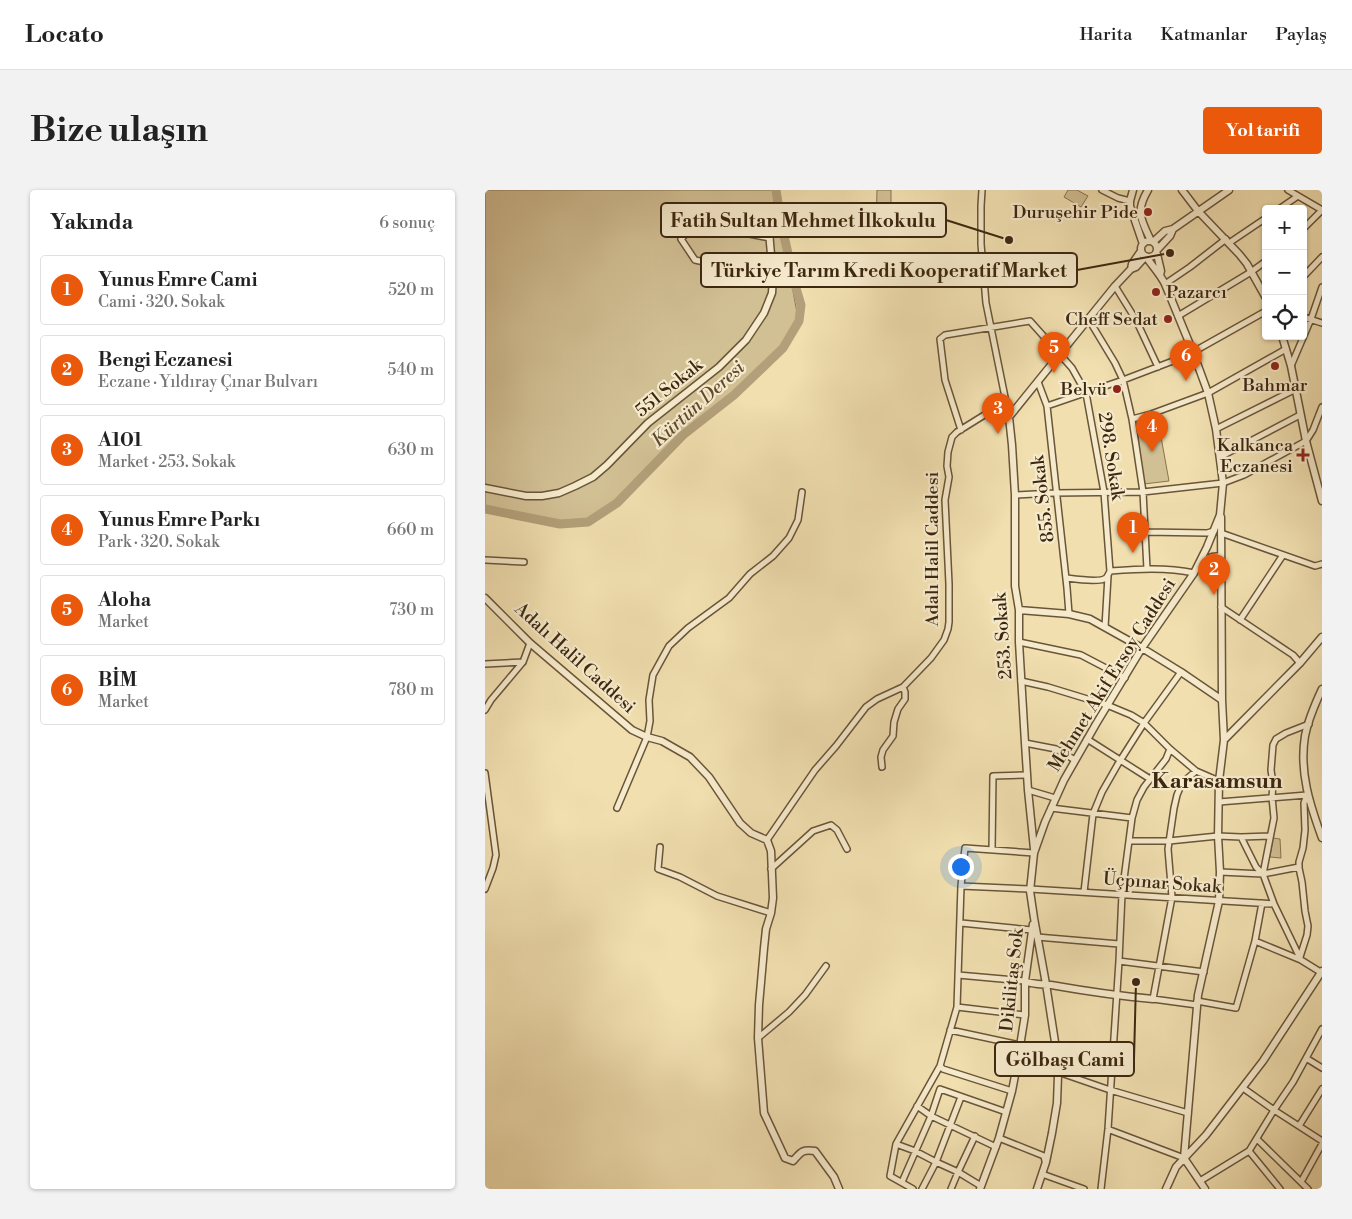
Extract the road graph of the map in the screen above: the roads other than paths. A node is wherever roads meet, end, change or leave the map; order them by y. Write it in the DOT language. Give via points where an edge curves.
graph roads {
  1 [pos="982,190"];
  2 [pos="1103,190"];
  3 [pos="1133,190"];
  4 [pos="1148,190"];
  5 [pos="1182,190"];
  6 [pos="1229,190"];
  7 [pos="1288,190"];
  8 [pos="1298,196"];
  9 [pos="1130,201"];
  10 [pos="1285,205"];
  11 [pos="767,209"];
  12 [pos="1322,210"];
  13 [pos="1199,211"];
  14 [pos="1262,222"];
  15 [pos="1307,225"];
  16 [pos="703,226"];
  17 [pos="1173,229"];
  18 [pos="690,230"];
  19 [pos="770,238"];
  20 [pos="1152,241"];
  21 [pos="1227,241"];
  22 [pos="1157,251"];
  23 [pos="1144,252"];
  24 [pos="1322,257"];
  25 [pos="982,262"];
  26 [pos="945,263"];
  27 [pos="1262,264"];
  28 [pos="1251,272"];
  29 [pos="1307,273"];
  30 [pos="1160,275"];
  31 [pos="773,277"];
  32 [pos="1165,284"];
  33 [pos="1115,286"];
  34 [pos="1322,287"];
  35 [pos="1264,295"];
  36 [pos="1262,313"];
  37 [pos="1178,316"];
  38 [pos="1307,318"];
  39 [pos="1311,319"];
  40 [pos="1089,320"];
  41 [pos="1322,323"];
  42 [pos="991,328"];
  43 [pos="1283,340"];
  44 [pos="1286,349"];
  45 [pos="1193,352"];
  46 [pos="1060,354"];
  47 [pos="1291,366"];
  48 [pos="1158,367"];
  49 [pos="1123,380"];
  50 [pos="1038,382"];
  51 [pos="1296,389"];
  52 [pos="1086,392"];
  53 [pos="1208,392"];
  54 [pos="1047,406"];
  55 [pos="1322,407"];
  56 [pos="1301,415"];
  57 [pos="1009,417"];
  58 [pos="1132,419"];
  59 [pos="1216,429"];
  60 [pos="961,430"];
  61 [pos="1306,441"];
  62 [pos="1220,457"];
  63 [pos="1223,483"];
  64 [pos="485,488"];
  65 [pos="802,492"];
  66 [pos="1104,492"];
  67 [pos="1143,492"];
  68 [pos="1057,494"];
  69 [pos="1015,495"];
  70 [pos="1322,501"];
  71 [pos="1221,515"];
  72 [pos="1214,531"];
  73 [pos="1146,532"];
  74 [pos="1221,533"];
  75 [pos="1221,545"];
  76 [pos="1207,547"];
  77 [pos="1283,555"];
  78 [pos="1221,557"];
  79 [pos="485,560"];
  80 [pos="523,562"];
  81 [pos="1322,564"];
  82 [pos="1147,569"];
  83 [pos="1109,573"];
  84 [pos="1194,573"];
  85 [pos="1066,578"];
  86 [pos="485,598"];
  87 [pos="1221,607"];
  88 [pos="1019,610"];
  89 [pos="1069,614"];
  90 [pos="1240,620"];
  91 [pos="1105,627"];
  92 [pos="1322,637"];
  93 [pos="1019,642"];
  94 [pos="530,643"];
  95 [pos="1142,648"];
  96 [pos="523,662"];
  97 [pos="1300,663"];
  98 [pos="485,664"];
  99 [pos="1181,672"];
  100 [pos="1125,678"];
  101 [pos="1021,681"];
  102 [pos="903,687"];
  103 [pos="1322,689"];
  104 [pos="1222,700"];
  105 [pos="1107,705"];
  106 [pos="485,710"];
  107 [pos="1143,723"];
  108 [pos="1309,724"];
  109 [pos="647,737"];
  110 [pos="1087,739"];
  111 [pos="1224,740"];
  112 [pos="1025,743"];
  113 [pos="1170,748"];
  114 [pos="1075,760"];
  115 [pos="1120,760"];
  116 [pos="882,767"];
  117 [pos="1196,771"];
  118 [pos="485,774"];
  119 [pos="1027,774"];
  120 [pos="1150,779"];
  121 [pos="1219,782"];
  122 [pos="1028,790"];
  123 [pos="1307,795"];
  124 [pos="1055,798"];
  125 [pos="1272,798"];
  126 [pos="1219,802"];
  127 [pos="617,808"];
  128 [pos="1051,808"];
  129 [pos="1093,814"];
  130 [pos="1132,818"];
  131 [pos="1218,836"];
  132 [pos="1271,836"];
  133 [pos="1241,837"];
  134 [pos="1322,838"];
  135 [pos="767,840"];
  136 [pos="1129,841"];
  137 [pos="1169,841"];
  138 [pos="660,848"];
  139 [pos="847,849"];
  140 [pos="992,850"];
  141 [pos="1034,852"];
  142 [pos="1299,867"];
  143 [pos="771,869"];
  144 [pos="1220,872"];
  145 [pos="1263,874"];
  146 [pos="961,886"];
  147 [pos="485,889"];
  148 [pos="1030,889"];
  149 [pos="1084,892"];
  150 [pos="1122,894"];
  151 [pos="1172,898"];
  152 [pos="1219,901"];
  153 [pos="1262,903"];
  154 [pos="1274,904"];
  155 [pos="771,913"];
  156 [pos="1034,918"];
  157 [pos="961,923"];
  158 [pos="1032,930"];
  159 [pos="1037,937"];
  160 [pos="1255,940"];
  161 [pos="1119,944"];
  162 [pos="1301,959"];
  163 [pos="1119,961"];
  164 [pos="826,966"];
  165 [pos="1159,966"];
  166 [pos="1204,972"];
  167 [pos="1322,972"];
  168 [pos="958,975"];
  169 [pos="1025,980"];
  170 [pos="1046,984"];
  171 [pos="1116,996"];
  172 [pos="1153,999"];
  173 [pos="1197,1003"];
  174 [pos="957,1007"];
  175 [pos="1025,1015"];
  176 [pos="1322,1029"];
  177 [pos="951,1030"];
  178 [pos="759,1038"];
  179 [pos="1021,1045"];
  180 [pos="1306,1058"];
  181 [pos="1017,1065"];
  182 [pos="939,1066"];
  183 [pos="1322,1068"];
  184 [pos="1058,1072"];
  185 [pos="1243,1088"];
  186 [pos="1322,1089"];
  187 [pos="1110,1090"];
  188 [pos="1012,1091"];
  189 [pos="961,1097"];
  190 [pos="917,1106"];
  191 [pos="1274,1110"];
  192 [pos="1006,1112"];
  193 [pos="1188,1113"];
  194 [pos="931,1116"];
  195 [pos="950,1124"];
  196 [pos="1299,1126"];
  197 [pos="1110,1130"];
  198 [pos="975,1136"];
  199 [pos="999,1138"];
  200 [pos="1257,1139"];
  201 [pos="1322,1143"];
  202 [pos="896,1144"];
  203 [pos="996,1147"];
  204 [pos="915,1151"];
  205 [pos="1249,1151"];
  206 [pos="1184,1158"];
  207 [pos="935,1162"];
  208 [pos="1045,1162"];
  209 [pos="958,1172"];
  210 [pos="1042,1174"];
  211 [pos="1200,1180"];
  212 [pos="902,1182"];
  213 [pos="1301,1182"];
  214 [pos="981,1187"];
  215 [pos="839,1189"];
  216 [pos="913,1189"];
  217 [pos="922,1189"];
  218 [pos="951,1189"];
  219 [pos="1037,1189"];
  220 [pos="1084,1189"];
  221 [pos="1101,1189"];
  222 [pos="1166,1189"];
  223 [pos="1205,1189"];
  224 [pos="1280,1189"];
  225 [pos="1308,1189"];
  1 -- 25 [label="street"];
  2 -- 9 [label="street"];
  3 -- 9 [label="street"];
  4 -- 20 [label="street" via="1140,208"];
  5 -- 13 [label="street"];
  6 -- 13 [label="street"];
  7 -- 8 [label="street"];
  8 -- 10 [label="street"];
  8 -- 12 [label="street"];
  9 -- 23 [label="street"];
  11 -- 19 [label="street, 551 Sokak"];
  12 -- 15 [label="street"];
  13 -- 17 [label="street"];
  13 -- 21 [label="street"];
  14 -- 21 [label="street"];
  16 -- 19 [label="street"];
  17 -- 20 [label="street"];
  17 -- 22 [label="street"];
  18 -- 31 [label="street" via="681,239 695,260"];
  19 -- 31 [label="street, 551 Sokak"];
  20 -- 22 [label="street"];
  20 -- 23 [label="street" via="1148,241"];
  21 -- 28 [label="street"];
  21 -- 32 [label="street"];
  22 -- 23 [label="street" via="1153,257"];
  22 -- 30 [label="street"];
  23 -- 30 [label="street"];
  23 -- 33 [label="street"];
  24 -- 29 [label="street"];
  25 -- 26 [label="street"];
  25 -- 42 [label="street"];
  27 -- 28 [label="street"];
  28 -- 35 [label="street"];
  28 -- 37 [label="street"];
  30 -- 32 [label="street, Mehmet Akif Ersoy Caddesi"];
  31 -- 64 [label="street, 551 Sokak" via="764,313 746,340 719,367 649,423 593,477 559,493 542,496"];
  32 -- 37 [label="street, Mehmet Akif Ersoy Caddesi"];
  33 -- 40 [label="street"];
  33 -- 48 [label="street" via="1136,320"];
  34 -- 39 [label="street"];
  36 -- 45 [label="street"];
  37 -- 45 [label="street, Mehmet Akif Ersoy Caddesi"];
  38 -- 39 [label="street"];
  39 -- 41 [label="street"];
  39 -- 47 [label="street"];
  40 -- 46 [label="street"];
  40 -- 49 [label="street"];
  42 -- 46 [label="street, 298. Sokak" via="1030,321"];
  42 -- 57 [label="street"];
  42 -- 60 [label="street" via="945,334 940,339 945,380"];
  43 -- 44 [label="street"];
  44 -- 47 [label="street"];
  44 -- 53 [label="street"];
  45 -- 48 [label="street"];
  45 -- 53 [label="street, Mehmet Akif Ersoy Caddesi"];
  46 -- 50 [label="street"];
  46 -- 52 [label="street, 298. Sokak"];
  47 -- 51 [label="street"];
  48 -- 49 [label="street"];
  49 -- 52 [label="street"];
  49 -- 58 [label="street"];
  50 -- 54 [label="street, 855. Sokak"];
  50 -- 57 [label="street"];
  51 -- 56 [label="street"];
  51 -- 59 [label="street"];
  52 -- 54 [label="street"];
  52 -- 66 [label="street, 298. Sokak"];
  53 -- 58 [label="street"];
  53 -- 59 [label="street, Mehmet Akif Ersoy Caddesi"];
  54 -- 68 [label="street, 855. Sokak"];
  55 -- 61 [label="street"];
  56 -- 61 [label="street"];
  56 -- 62 [label="street"];
  57 -- 60 [label="street, Adalı Halil Caddesi" via="1001,408 994,409"];
  57 -- 69 [label="street, 253. Sokak"];
  58 -- 67 [label="street"];
  59 -- 62 [label="street, Mehmet Akif Ersoy Caddesi"];
  60 -- 102 [label="street, Adalı Halil Caddesi" via="952,437 947,452 948,629 940,647"];
  61 -- 63 [label="street"];
  61 -- 70 [label="street"];
  62 -- 63 [label="street, Mehmet Akif Ersoy Caddesi"];
  63 -- 67 [label="street"];
  63 -- 71 [label="street, Mehmet Akif Ersoy Caddesi"];
  65 -- 109 [label="street, Adalı Halil Caddesi" via="798,520 789,538 729,598 669,646 653,675"];
  66 -- 67 [label="street"];
  66 -- 68 [label="street"];
  66 -- 83 [label="street, 298. Sokak"];
  67 -- 73 [label="street"];
  68 -- 69 [label="street"];
  68 -- 85 [label="street, 855. Sokak"];
  69 -- 88 [label="street, 253. Sokak" via="1015,586"];
  71 -- 72 [label="street, Mehmet Akif Ersoy Caddesi"];
  71 -- 74 [label="street"];
  72 -- 73 [label="street"];
  72 -- 76 [label="street, Mehmet Akif Ersoy Caddesi"];
  73 -- 82 [label="street"];
  74 -- 75 [label="street"];
  74 -- 77 [label="street"];
  75 -- 76 [label="street" via="1212,542"];
  75 -- 78 [label="street"];
  76 -- 84 [label="street, Mehmet Akif Ersoy Caddesi"];
  77 -- 81 [label="street" via="1315,566"];
  77 -- 90 [label="street"];
  78 -- 84 [label="street" via="1209,557"];
  78 -- 87 [label="street"];
  79 -- 80 [label="street"];
  82 -- 83 [label="street"];
  82 -- 84 [label="street"];
  83 -- 85 [label="street" via="1102,580"];
  83 -- 91 [label="street, 298. Sokak"];
  84 -- 95 [label="street, Mehmet Akif Ersoy Caddesi"];
  85 -- 89 [label="street, 855. Sokak"];
  86 -- 94 [label="street, Adalı Halil Caddesi"];
  87 -- 90 [label="street"];
  87 -- 104 [label="street"];
  88 -- 89 [label="street"];
  88 -- 93 [label="street, 253. Sokak"];
  89 -- 91 [label="street" via="1091,619"];
  90 -- 97 [label="street"];
  91 -- 95 [label="street"];
  92 -- 97 [label="street"];
  93 -- 100 [label="street" via="1081,655"];
  93 -- 101 [label="street, 253. Sokak"];
  94 -- 96 [label="street"];
  94 -- 109 [label="street, Adalı Halil Caddesi" via="632,730"];
  95 -- 99 [label="street"];
  95 -- 100 [label="street, Mehmet Akif Ersoy Caddesi"];
  96 -- 98 [label="street"];
  96 -- 106 [label="street"];
  97 -- 111 [label="street"];
  99 -- 104 [label="street"];
  99 -- 107 [label="street"];
  100 -- 105 [label="street, Mehmet Akif Ersoy Caddesi"];
  101 -- 105 [label="street"];
  101 -- 112 [label="street, 253. Sokak"];
  102 -- 116 [label="street" via="905,699 898,709 893,736 883,750"];
  102 -- 135 [label="street, Adalı Halil Caddesi" via="866,707 815,770"];
  103 -- 108 [label="street"];
  104 -- 111 [label="street"];
  105 -- 107 [label="street"];
  105 -- 110 [label="street, Mehmet Akif Ersoy Caddesi"];
  107 -- 113 [label="street"];
  107 -- 115 [label="street"];
  108 -- 123 [label="street" via="1303,762"];
  108 -- 125 [label="street" via="1275,739 1271,757"];
  109 -- 127 [label="street, Adalı Halil Caddesi"];
  109 -- 135 [label="street, Adalı Halil Caddesi" via="662,741 690,757 709,777 740,823 751,833"];
  110 -- 114 [label="street, Mehmet Akif Ersoy Caddesi"];
  110 -- 115 [label="street"];
  111 -- 121 [label="street"];
  112 -- 114 [label="street" via="1056,749"];
  112 -- 119 [label="street, 253. Sokak"];
  113 -- 117 [label="street"];
  113 -- 120 [label="street" via="1166,759"];
  114 -- 124 [label="street, Mehmet Akif Ersoy Caddesi"];
  115 -- 120 [label="street"];
  115 -- 129 [label="street"];
  117 -- 121 [label="street"];
  117 -- 137 [label="street" via="1182,783 1177,795"];
  118 -- 147 [label="street" via="495,855"];
  119 -- 122 [label="street, 253. Sokak"];
  119 -- 140 [label="street" via="993,776"];
  120 -- 130 [label="street" via="1137,800"];
  121 -- 126 [label="street"];
  122 -- 124 [label="street"];
  122 -- 141 [label="street, 253. Sokak"];
  123 -- 125 [label="street"];
  123 -- 134 [label="street"];
  123 -- 142 [label="street"];
  124 -- 128 [label="street, Mehmet Akif Ersoy Caddesi"];
  125 -- 126 [label="street"];
  125 -- 132 [label="street" via="1274,818"];
  126 -- 131 [label="street"];
  128 -- 129 [label="street"];
  128 -- 141 [label="street, Mehmet Akif Ersoy Caddesi"];
  129 -- 130 [label="street"];
  129 -- 149 [label="street"];
  130 -- 136 [label="street"];
  131 -- 133 [label="street"];
  131 -- 137 [label="street"];
  131 -- 144 [label="street"];
  132 -- 133 [label="street"];
  132 -- 145 [label="street"];
  133 -- 145 [label="street"];
  135 -- 143 [label="street"];
  136 -- 137 [label="street"];
  136 -- 150 [label="street"];
  137 -- 151 [label="street"];
  138 -- 155 [label="street" via="658,870 717,896"];
  139 -- 143 [label="street" via="837,830 831,825 825,826 813,830"];
  140 -- 141 [label="street"];
  140 -- 146 [label="street" via="965,848"];
  141 -- 148 [label="street, Mehmet Akif Ersoy Caddesi"];
  142 -- 145 [label="street"];
  142 -- 162 [label="street" via="1307,926"];
  143 -- 155 [label="street"];
  144 -- 145 [label="street"];
  144 -- 152 [label="street"];
  145 -- 154 [label="street"];
  146 -- 148 [label="street, Üçpınar Sokak"];
  146 -- 157 [label="street"];
  148 -- 149 [label="street, Üçpınar Sokak"];
  148 -- 156 [label="street, Mehmet Akif Ersoy Caddesi"];
  149 -- 150 [label="street, Üçpınar Sokak"];
  150 -- 151 [label="street, Üçpınar Sokak"];
  150 -- 161 [label="street"];
  151 -- 152 [label="street, Üçpınar Sokak"];
  151 -- 165 [label="street"];
  152 -- 153 [label="street, Üçpınar Sokak"];
  152 -- 166 [label="street"];
  153 -- 154 [label="street, Üçpınar Sokak"];
  153 -- 160 [label="street"];
  154 -- 162 [label="street"];
  155 -- 178 [label="street" via="764,948"];
  156 -- 158 [label="street, Dikilitaş Sok"];
  156 -- 159 [label="street, Mehmet Akif Ersoy Caddesi"];
  157 -- 158 [label="street"];
  157 -- 168 [label="street"];
  158 -- 169 [label="street, Dikilitaş Sok"];
  159 -- 161 [label="street"];
  159 -- 170 [label="street, Mehmet Akif Ersoy Caddesi"];
  160 -- 162 [label="street"];
  160 -- 173 [label="street" via="1236,1008"];
  161 -- 163 [label="street"];
  162 -- 167 [label="street"];
  163 -- 165 [label="street"];
  163 -- 171 [label="street"];
  164 -- 178 [label="street" via="805,995"];
  165 -- 166 [label="street"];
  165 -- 172 [label="street"];
  166 -- 173 [label="street"];
  167 -- 185 [label="street"];
  168 -- 169 [label="street"];
  168 -- 174 [label="street"];
  169 -- 170 [label="street" via="1030,984"];
  169 -- 175 [label="street, Dikilitaş Sok"];
  170 -- 171 [label="street"];
  170 -- 184 [label="street, Mehmet Akif Ersoy Caddesi"];
  171 -- 172 [label="street"];
  171 -- 187 [label="street"];
  172 -- 173 [label="street"];
  173 -- 193 [label="street"];
  174 -- 175 [label="street"];
  174 -- 177 [label="street"];
  175 -- 179 [label="street, Dikilitaş Sok"];
  176 -- 180 [label="street"];
  177 -- 179 [label="street"];
  177 -- 182 [label="street"];
  178 -- 215 [label="street" via="765,1113 785,1158 793,1161 801,1151 815,1151"];
  179 -- 181 [label="street, Dikilitaş Sok"];
  180 -- 183 [label="street"];
  180 -- 191 [label="street"];
  181 -- 184 [label="street"];
  181 -- 188 [label="street, Dikilitaş Sok"];
  182 -- 188 [label="street"];
  182 -- 190 [label="street"];
  184 -- 187 [label="street"];
  184 -- 208 [label="street, Mehmet Akif Ersoy Caddesi" via="1057,1103"];
  185 -- 191 [label="street"];
  185 -- 206 [label="street"];
  186 -- 196 [label="street"];
  187 -- 193 [label="street"];
  187 -- 221 [label="street"];
  188 -- 192 [label="street, Dikilitaş Sok"];
  189 -- 192 [label="street"];
  189 -- 194 [label="street" via="939,1089"];
  189 -- 195 [label="street"];
  190 -- 194 [label="street"];
  190 -- 202 [label="street"];
  191 -- 196 [label="street"];
  191 -- 200 [label="street"];
  192 -- 199 [label="street, Dikilitaş Sok"];
  193 -- 206 [label="street"];
  194 -- 195 [label="street"];
  194 -- 204 [label="street"];
  195 -- 198 [label="street"];
  195 -- 207 [label="street"];
  196 -- 201 [label="street"];
  197 -- 206 [label="street"];
  198 -- 203 [label="street"];
  198 -- 209 [label="street"];
  199 -- 203 [label="street, Dikilitaş Sok"];
  199 -- 208 [label="street" via="1044,1156"];
  200 -- 205 [label="street"];
  200 -- 213 [label="street"];
  201 -- 213 [label="street"];
  202 -- 204 [label="street"];
  202 -- 212 [label="street" via="890,1176"];
  203 -- 214 [label="street, Dikilitaş Sok"];
  204 -- 207 [label="street"];
  204 -- 212 [label="street"];
  205 -- 211 [label="street"];
  205 -- 224 [label="street"];
  206 -- 211 [label="street"];
  206 -- 222 [label="street"];
  207 -- 209 [label="street"];
  207 -- 217 [label="street"];
  208 -- 210 [label="street, Mehmet Akif Ersoy Caddesi"];
  209 -- 214 [label="street"];
  209 -- 218 [label="street"];
  210 -- 219 [label="street, Mehmet Akif Ersoy Caddesi"];
  210 -- 220 [label="street"];
  211 -- 223 [label="street"];
  212 -- 216 [label="street"];
  213 -- 225 [label="street"];
}
